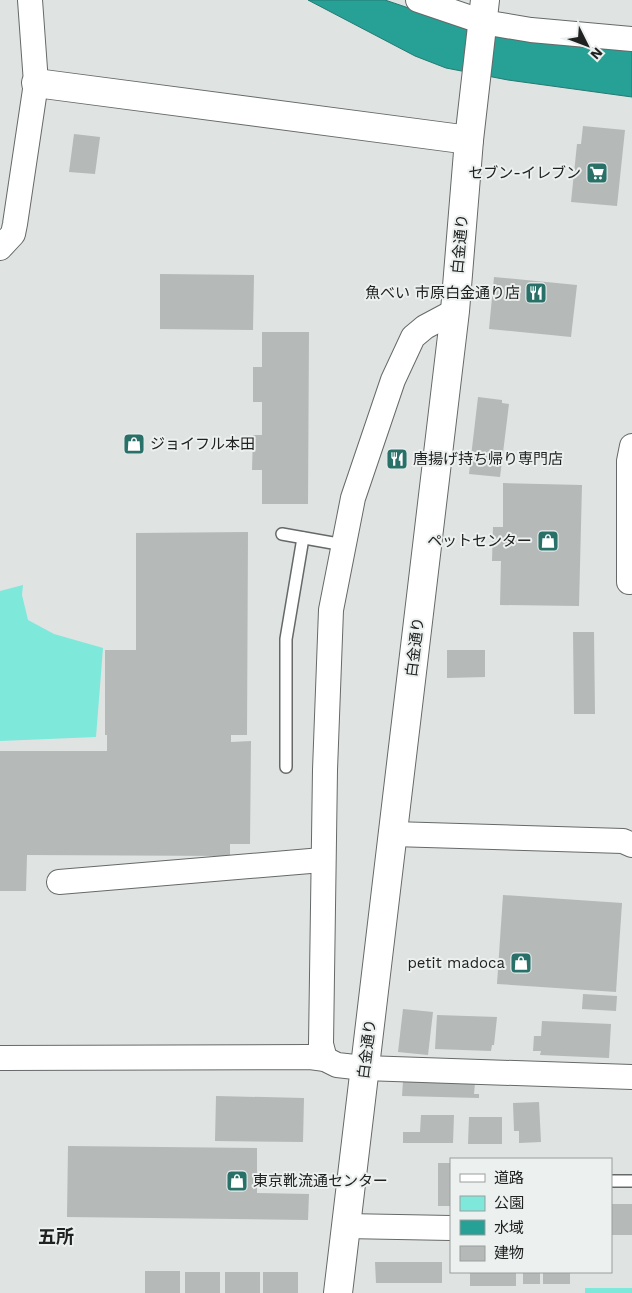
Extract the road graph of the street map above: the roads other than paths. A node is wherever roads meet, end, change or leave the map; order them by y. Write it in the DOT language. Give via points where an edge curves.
graph roads {
  1 [pos="418,0"];
  2 [pos="30,2"];
  3 [pos="484,11"];
  4 [pos="632,39"];
  5 [pos="36,84"];
  6 [pos="469,140"];
  7 [pos="0,248"];
  8 [pos="454,311"];
  9 [pos="632,446"];
  10 [pos="282,534"];
  11 [pos="303,538"];
  12 [pos="344,545"];
  13 [pos="628,582"];
  14 [pos="286,767"];
  15 [pos="392,834"];
  16 [pos="632,845"];
  17 [pos="322,860"];
  18 [pos="59,882"];
  19 [pos="0,1058"];
  20 [pos="325,1059"];
  21 [pos="364,1068"];
  22 [pos="632,1076"];
  23 [pos="612,1181"];
  24 [pos="632,1182"];
  25 [pos="345,1226"];
  26 [pos="450,1228"];
  27 [pos="338,1293"];
  1 -- 3 [label="street"];
  2 -- 5 [label="street"];
  3 -- 4 [label="street" via="531,30"];
  3 -- 6 [label="street, 白金通り"];
  5 -- 6 [label="street"];
  5 -- 7 [label="street" via="16,224 13,234"];
  6 -- 8 [label="street, 白金通り"];
  8 -- 12 [label="street" via="413,336 407,347 353,498"];
  8 -- 15 [label="street, 白金通り"];
  9 -- 13 [label="street" via="629,461"];
  10 -- 11 [label="lane"];
  11 -- 12 [label="lane"];
  11 -- 14 [label="lane" via="286,639"];
  12 -- 17 [label="street" via="331,610"];
  15 -- 16 [label="street" via="623,841"];
  15 -- 21 [label="street, 白金通り"];
  17 -- 18 [label="street"];
  17 -- 20 [label="street" via="321,1044"];
  19 -- 20 [label="street"];
  20 -- 21 [label="street" via="337,1065"];
  21 -- 22 [label="street"];
  21 -- 25 [label="street, 白金通り"];
  23 -- 24 [label="lane"];
  25 -- 26 [label="street"];
  25 -- 27 [label="street, 白金通り"];
}
